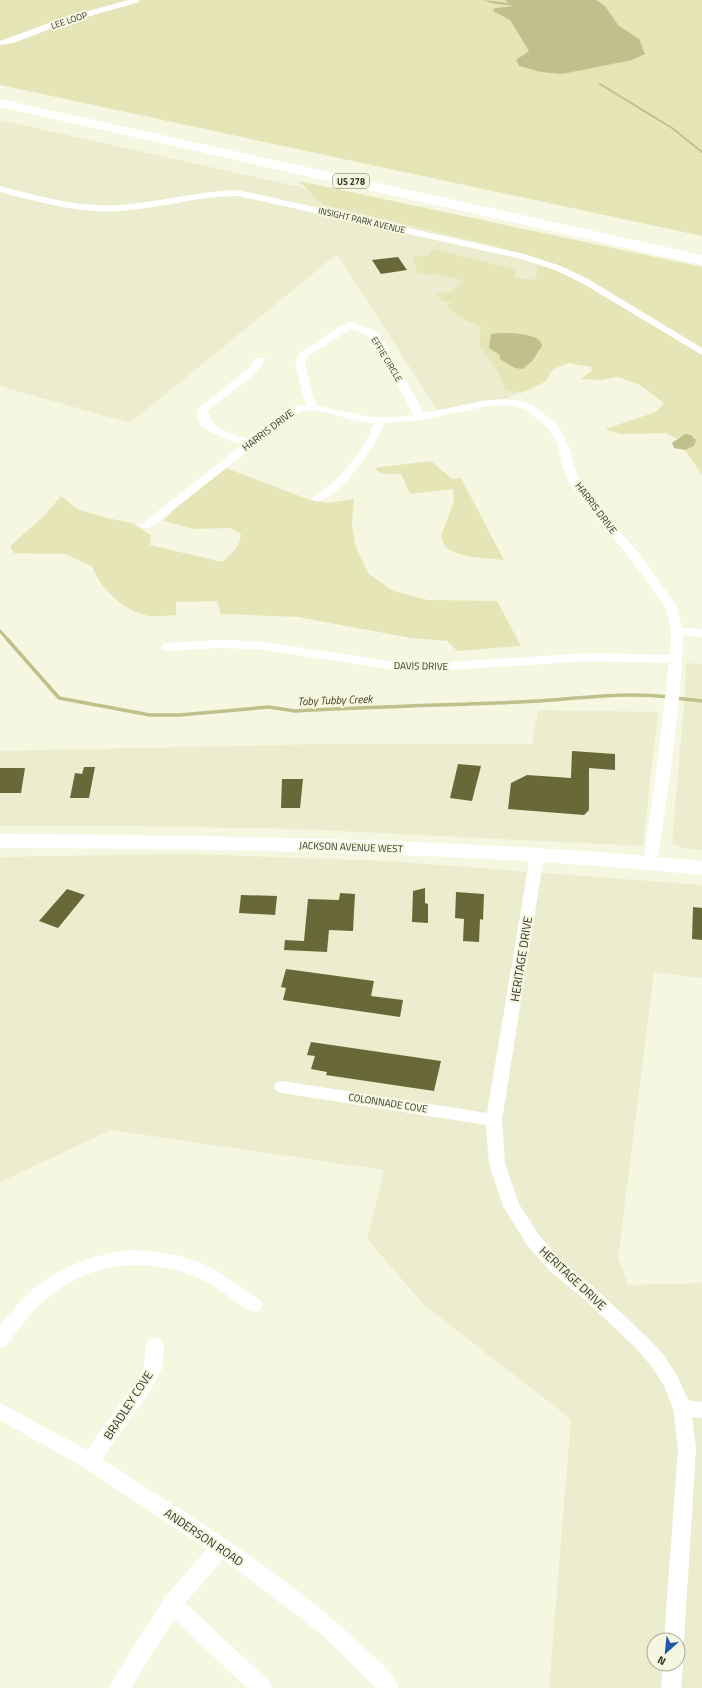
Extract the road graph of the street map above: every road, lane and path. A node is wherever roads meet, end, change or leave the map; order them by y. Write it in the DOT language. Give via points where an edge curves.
graph roads {
  1 [pos="136,0"];
  2 [pos="1,43"];
  3 [pos="0,92"];
  4 [pos="0,103"];
  5 [pos="0,189"];
  6 [pos="702,248"];
  7 [pos="702,260"];
  8 [pos="702,352"];
  9 [pos="260,360"];
  10 [pos="314,408"];
  11 [pos="422,418"];
  12 [pos="379,420"];
  13 [pos="251,444"];
  14 [pos="318,498"];
  15 [pos="146,526"];
  16 [pos="677,631"];
  17 [pos="702,633"];
  18 [pos="167,646"];
  19 [pos="676,660"];
  20 [pos="0,841"];
  21 [pos="537,856"];
  22 [pos="650,863"];
  23 [pos="702,868"];
  24 [pos="282,1087"];
  25 [pos="494,1120"];
  26 [pos="254,1305"];
  27 [pos="0,1340"];
  28 [pos="155,1345"];
  29 [pos="682,1408"];
  30 [pos="702,1410"];
  31 [pos="0,1411"];
  32 [pos="90,1461"];
  33 [pos="221,1547"];
  34 [pos="172,1604"];
  35 [pos="675,1632"];
  36 [pos="672,1672"];
  37 [pos="119,1688"];
  38 [pos="262,1688"];
  39 [pos="389,1688"];
  40 [pos="671,1688"];
  1 -- 2 [label="street, LEE LOOP" via="63,21"];
  3 -- 6 [label="highway, US 278"];
  4 -- 7 [label="highway, US 278"];
  5 -- 8 [label="street, INSIGHT PARK AVENUE" via="61,204 93,208 121,208 215,193 238,193 517,256 558,268 585,281"];
  9 -- 13 [label="street" via="253,370 203,410 202,416 214,430"];
  10 -- 11 [label="street, EFFIE CIRCLE" via="300,363 304,354 351,325 367,330 376,337"];
  10 -- 12 [label="street, HARRIS DRIVE"];
  10 -- 13 [label="street, HARRIS DRIVE" via="296,409"];
  11 -- 12 [label="street, HARRIS DRIVE"];
  11 -- 16 [label="street, HARRIS DRIVE" via="497,402 520,404 539,414 554,427 563,445 575,483 600,517 633,554 672,608"];
  12 -- 14 [label="street" via="378,428 353,466 344,477"];
  13 -- 15 [label="street, HARRIS DRIVE"];
  16 -- 17 [label="street"];
  16 -- 19 [label="street, HARRIS DRIVE"];
  18 -- 19 [label="street, DAVIS DRIVE" via="257,645 396,666 433,667 588,658"];
  19 -- 22 [label="street, HARRIS DRIVE"];
  20 -- 21 [label="main road, JACKSON AVENUE WEST" via="240,843 426,849"];
  21 -- 22 [label="main road, JACKSON AVENUE WEST"];
  21 -- 25 [label="street, HERITAGE DRIVE"];
  22 -- 23 [label="main road, JACKSON AVENUE WEST"];
  24 -- 25 [label="street, COLONNADE COVE"];
  25 -- 29 [label="street, HERITAGE DRIVE" via="497,1164 511,1206 533,1240 556,1266 626,1327 658,1361 671,1382"];
  26 -- 27 [label="street" via="202,1271 168,1260 135,1256 98,1262 73,1271 47,1288 25,1308"];
  28 -- 32 [label="street, BRADLEY COVE" via="153,1368 144,1385"];
  29 -- 30 [label="street"];
  29 -- 35 [label="street, HERITAGE DRIVE" via="687,1448"];
  31 -- 32 [label="street, ANDERSON ROAD"];
  32 -- 33 [label="street, ANDERSON ROAD"];
  33 -- 34 [label="street"];
  33 -- 39 [label="street, ANDERSON ROAD" via="327,1626"];
  34 -- 37 [label="street"];
  34 -- 38 [label="street"];
  36 -- 40 [label="street"];
}
